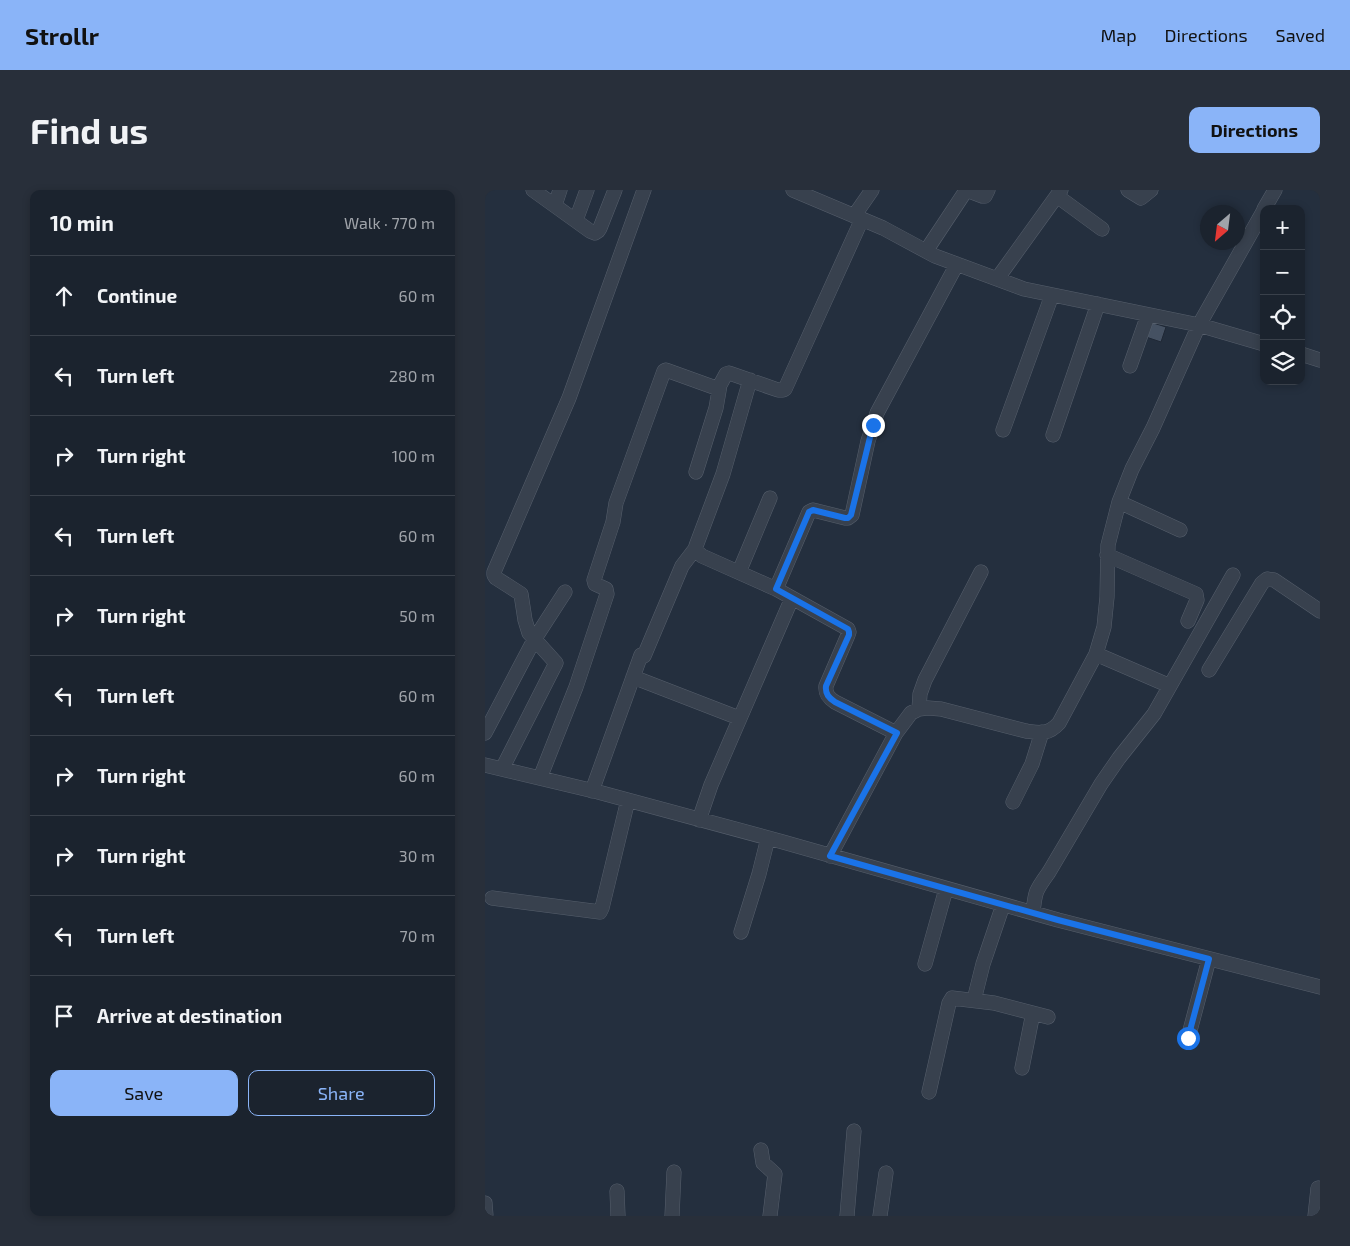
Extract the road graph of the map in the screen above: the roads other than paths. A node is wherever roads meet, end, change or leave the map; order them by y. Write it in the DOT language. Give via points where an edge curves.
graph roads {
  1 [pos="533,190"];
  2 [pos="560,190"];
  3 [pos="587,190"];
  4 [pos="615,190"];
  5 [pos="644,190"];
  6 [pos="793,190"];
  7 [pos="873,190"];
  8 [pos="989,190"];
  9 [pos="1128,190"];
  10 [pos="1151,190"];
  11 [pos="1275,190"];
  12 [pos="1059,193"];
  13 [pos="555,205"];
  14 [pos="1266,205"];
  15 [pos="1260,216"];
  16 [pos="858,218"];
  17 [pos="576,220"];
  18 [pos="1103,229"];
  19 [pos="926,251"];
  20 [pos="957,264"];
  21 [pos="997,279"];
  22 [pos="1052,295"];
  23 [pos="1098,304"];
  24 [pos="1148,315"];
  25 [pos="1199,325"];
  26 [pos="1260,343"];
  27 [pos="1305,355"];
  28 [pos="1320,360"];
  29 [pos="1130,366"];
  30 [pos="750,380"];
  31 [pos="720,385"];
  32 [pos="1003,430"];
  33 [pos="1053,435"];
  34 [pos="697,472"];
  35 [pos="770,498"];
  36 [pos="1119,502"];
  37 [pos="1180,530"];
  38 [pos="695,549"];
  39 [pos="1107,555"];
  40 [pos="739,572"];
  41 [pos="981,572"];
  42 [pos="494,573"];
  43 [pos="1233,575"];
  44 [pos="485,585"];
  45 [pos="776,589"];
  46 [pos="565,592"];
  47 [pos="792,598"];
  48 [pos="1320,611"];
  49 [pos="1188,622"];
  50 [pos="534,640"];
  51 [pos="1096,654"];
  52 [pos="1209,670"];
  53 [pos="633,677"];
  54 [pos="1170,686"];
  55 [pos="919,709"];
  56 [pos="739,718"];
  57 [pos="1042,732"];
  58 [pos="485,733"];
  59 [pos="897,733"];
  60 [pos="485,765"];
  61 [pos="502,769"];
  62 [pos="540,778"];
  63 [pos="592,791"];
  64 [pos="628,800"];
  65 [pos="1013,802"];
  66 [pos="699,820"];
  67 [pos="768,838"];
  68 [pos="830,856"];
  69 [pos="946,889"];
  70 [pos="492,898"];
  71 [pos="1003,905"];
  72 [pos="1033,913"];
  73 [pos="741,932"];
  74 [pos="1209,959"];
  75 [pos="925,964"];
  76 [pos="1320,987"];
  77 [pos="974,1000"];
  78 [pos="1033,1014"];
  79 [pos="1048,1017"];
  80 [pos="1188,1038"];
  81 [pos="1022,1068"];
  82 [pos="929,1092"];
  83 [pos="854,1131"];
  84 [pos="761,1150"];
  85 [pos="674,1172"];
  86 [pos="886,1174"];
  87 [pos="1318,1188"];
  88 [pos="617,1191"];
  89 [pos="485,1203"];
  90 [pos="486,1216"];
  91 [pos="618,1216"];
  92 [pos="672,1216"];
  93 [pos="771,1216"];
  94 [pos="847,1216"];
  95 [pos="880,1216"];
  96 [pos="1315,1216"];
  1 -- 13 [label="street"];
  2 -- 13 [label="street"];
  3 -- 17 [label="street"];
  4 -- 17 [label="street" via="597,233"];
  5 -- 42 [label="street" via="569,398"];
  6 -- 16 [label="street"];
  7 -- 16 [label="street"];
  8 -- 19 [label="street" via="982,196 965,192"];
  9 -- 10 [label="street" via="1141,198"];
  11 -- 14 [label="street"];
  12 -- 18 [label="street"];
  12 -- 21 [label="street"];
  13 -- 17 [label="street"];
  15 -- 25 [label="street"];
  16 -- 19 [label="street"];
  16 -- 30 [label="street" via="785,389 778,390"];
  19 -- 20 [label="street"];
  20 -- 21 [label="street"];
  20 -- 45 [label="street" via="877,413 851,515 845,518 813,510 809,512"];
  21 -- 22 [label="street"];
  22 -- 23 [label="street"];
  22 -- 32 [label="street"];
  23 -- 24 [label="street"];
  23 -- 33 [label="street"];
  24 -- 25 [label="street"];
  24 -- 29 [label="street"];
  25 -- 26 [label="street"];
  25 -- 36 [label="street"];
  27 -- 28 [label="street"];
  30 -- 31 [label="street" via="728,373"];
  30 -- 38 [label="street" via="723,474"];
  31 -- 34 [label="street"];
  31 -- 62 [label="street" via="713,388 666,370 663,372 616,503 594,580 595,584 606,589 607,594 576,687"];
  35 -- 40 [label="street"];
  36 -- 37 [label="street"];
  36 -- 39 [label="street"];
  38 -- 40 [label="street" via="699,554"];
  38 -- 53 [label="street" via="681,566"];
  39 -- 49 [label="street" via="1196,594 1197,600"];
  39 -- 51 [label="street" via="1104,627"];
  40 -- 45 [label="street"];
  41 -- 55 [label="street" via="925,680"];
  42 -- 44 [label="street"];
  42 -- 50 [label="street" via="495,578 521,594 527,628"];
  43 -- 54 [label="street"];
  45 -- 47 [label="street"];
  46 -- 50 [label="street"];
  47 -- 56 [label="street"];
  47 -- 59 [label="street" via="849,632 826,686 827,694 835,702"];
  48 -- 52 [label="street" via="1274,580 1267,579"];
  50 -- 58 [label="street"];
  50 -- 61 [label="street" via="556,664"];
  51 -- 54 [label="street"];
  51 -- 57 [label="street" via="1059,723"];
  53 -- 56 [label="street"];
  53 -- 63 [label="street"];
  54 -- 72 [label="street" via="1154,714 1101,784 1040,883"];
  55 -- 57 [label="street" via="941,709 1026,731"];
  55 -- 59 [label="street" via="911,713"];
  56 -- 66 [label="street"];
  57 -- 65 [label="street" via="1032,764"];
  59 -- 68 [label="street"];
  60 -- 61 [label="street"];
  61 -- 62 [label="street"];
  62 -- 63 [label="street"];
  63 -- 64 [label="street"];
  64 -- 66 [label="street"];
  64 -- 70 [label="street" via="600,912"];
  66 -- 67 [label="street"];
  67 -- 68 [label="street"];
  67 -- 73 [label="street"];
  68 -- 69 [label="street"];
  69 -- 71 [label="street"];
  69 -- 75 [label="street"];
  71 -- 72 [label="street"];
  71 -- 77 [label="street"];
  72 -- 74 [label="street"];
  74 -- 76 [label="street"];
  74 -- 80 [label="street"];
  77 -- 78 [label="street"];
  77 -- 82 [label="street" via="950,1000"];
  78 -- 79 [label="street"];
  78 -- 81 [label="street"];
  83 -- 94 [label="street"];
  84 -- 93 [label="street" via="763,1163 775,1174"];
  85 -- 92 [label="street"];
  86 -- 95 [label="street"];
  87 -- 96 [label="street"];
  88 -- 91 [label="street"];
  89 -- 90 [label="street"];
}
